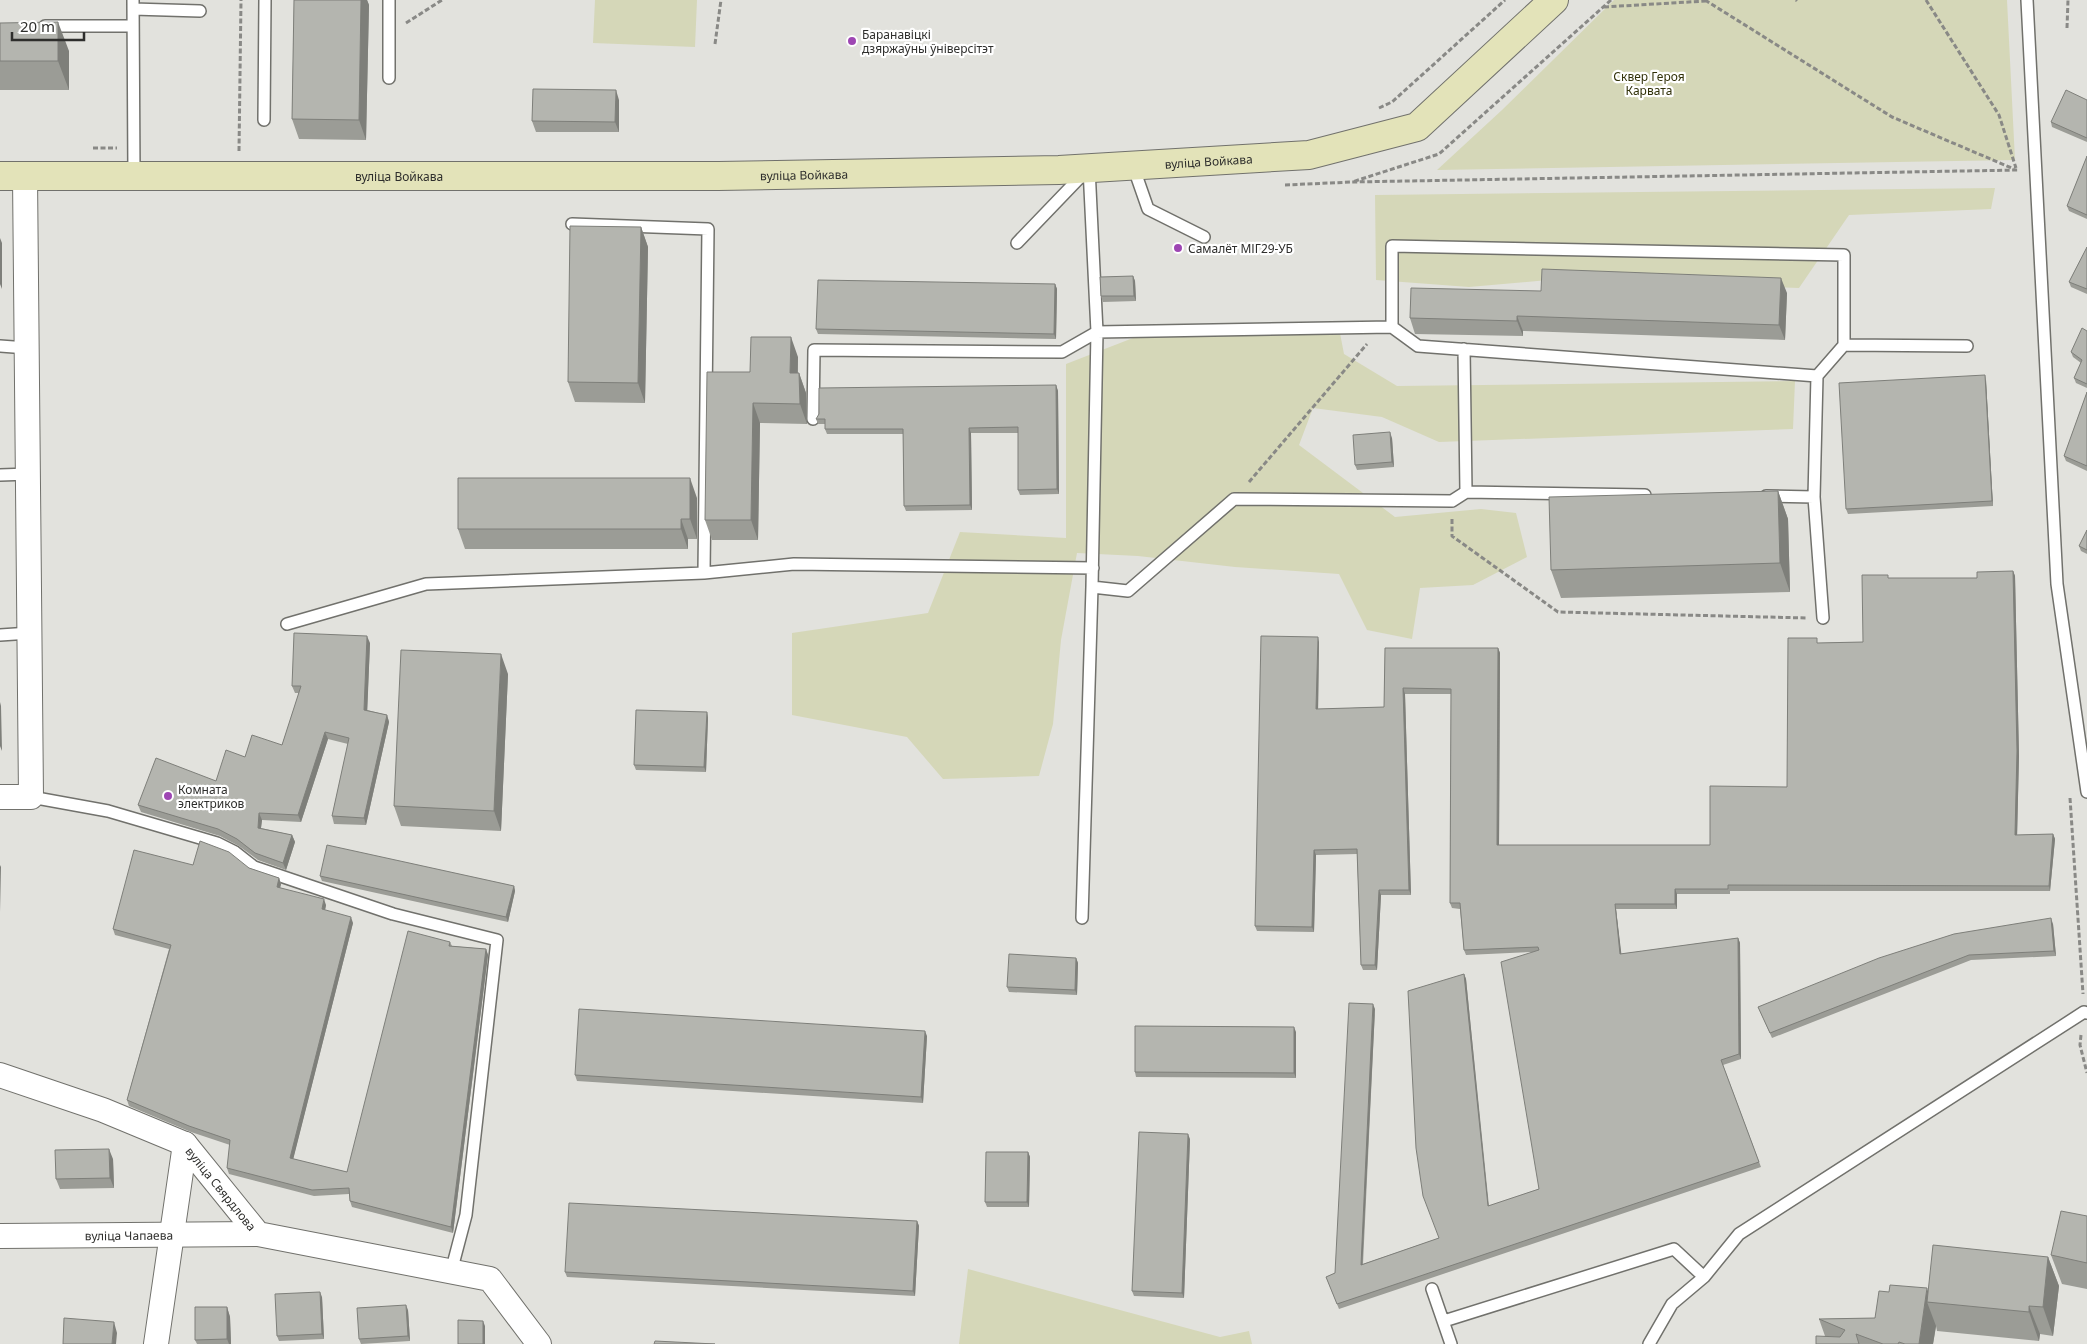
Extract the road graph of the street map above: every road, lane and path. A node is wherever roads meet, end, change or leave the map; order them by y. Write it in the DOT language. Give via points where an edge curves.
graph roads {
  1 [pos="241,0"];
  2 [pos="265,0"];
  3 [pos="388,0"];
  4 [pos="442,0"];
  5 [pos="721,0"];
  6 [pos="1505,0"];
  7 [pos="1554,0"];
  8 [pos="1705,0"];
  9 [pos="1926,0"];
  10 [pos="2027,0"];
  11 [pos="2068,0"];
  12 [pos="133,5"];
  13 [pos="1603,7"];
  14 [pos="200,10"];
  15 [pos="28,26"];
  16 [pos="133,26"];
  17 [pos="2067,28"];
  18 [pos="389,34"];
  19 [pos="715,44"];
  20 [pos="389,78"];
  21 [pos="1376,110"];
  22 [pos="264,120"];
  23 [pos="232,154"];
  24 [pos="1133,165"];
  25 [pos="1089,168"];
  26 [pos="134,175"];
  27 [pos="12,176"];
  28 [pos="572,224"];
  29 [pos="1204,237"];
  30 [pos="1017,242"];
  31 [pos="1387,327"];
  32 [pos="1097,332"];
  33 [pos="1844,345"];
  34 [pos="0,346"];
  35 [pos="1966,346"];
  36 [pos="27,348"];
  37 [pos="1464,349"];
  38 [pos="1816,376"];
  39 [pos="812,419"];
  40 [pos="0,474"];
  41 [pos="29,474"];
  42 [pos="1466,492"];
  43 [pos="1655,495"];
  44 [pos="1754,496"];
  45 [pos="1814,497"];
  46 [pos="1234,499"];
  47 [pos="1452,501"];
  48 [pos="1092,568"];
  49 [pos="704,572"];
  50 [pos="1092,587"];
  51 [pos="1823,618"];
  52 [pos="287,624"];
  53 [pos="30,633"];
  54 [pos="0,635"];
  55 [pos="2087,792"];
  56 [pos="31,796"];
  57 [pos="0,797"];
  58 [pos="1082,918"];
  59 [pos="2085,1013"];
  60 [pos="2087,1073"];
  61 [pos="0,1075"];
  62 [pos="185,1144"];
  63 [pos="258,1234"];
  64 [pos="0,1236"];
  65 [pos="172,1236"];
  66 [pos="451,1272"];
  67 [pos="1704,1277"];
  68 [pos="1432,1289"];
  69 [pos="1444,1321"];
  70 [pos="531,1339"];
  71 [pos="156,1344"];
  72 [pos="1451,1344"];
  73 [pos="1649,1344"];
  1 -- 23 [label="path" via="240,154"];
  2 -- 22 [label="lane"];
  3 -- 18 [label="lane"];
  4 -- 18 [label="path"];
  5 -- 19 [label="path"];
  6 -- 21 [label="path" via="1392,102"];
  7 -- 24 [label="main road, вуліца Войкава" via="1416,127 1309,155"];
  8 -- 9 [label="path" via="1892,117 2017,170 1999,115"];
  8 -- 13 [label="path"];
  10 -- 55 [label="lane" via="2057,584"];
  11 -- 17 [label="path"];
  12 -- 14 [label="lane"];
  12 -- 16 [label="lane"];
  15 -- 16 [label="lane"];
  16 -- 26 [label="lane"];
  18 -- 20 [label="lane"];
  24 -- 25 [label="main road, вуліца Войкава"];
  24 -- 29 [label="lane" via="1148,209"];
  25 -- 26 [label="main road, вуліца Войкава" via="718,176"];
  25 -- 30 [label="lane"];
  25 -- 32 [label="lane"];
  26 -- 27 [label="main road, вуліца Войкава"];
  27 -- 36 [label="street"];
  28 -- 49 [label="lane" via="708,229"];
  31 -- 32 [label="lane"];
  31 -- 33 [label="lane" via="1392,246 1844,255"];
  31 -- 37 [label="lane" via="1418,346"];
  31 -- 46 [label="path"];
  32 -- 39 [label="lane" via="1062,352 814,350"];
  32 -- 48 [label="lane"];
  33 -- 35 [label="lane"];
  33 -- 38 [label="lane"];
  34 -- 36 [label="lane"];
  36 -- 41 [label="street"];
  37 -- 38 [label="lane"];
  37 -- 42 [label="lane"];
  38 -- 45 [label="lane"];
  40 -- 41 [label="lane"];
  41 -- 53 [label="street"];
  42 -- 43 [label="lane"];
  42 -- 47 [label="lane"];
  44 -- 45 [label="lane"];
  45 -- 51 [label="lane"];
  46 -- 47 [label="lane"];
  46 -- 50 [label="lane" via="1128,591"];
  47 -- 51 [label="path" via="1452,536 1558,612"];
  48 -- 49 [label="lane" via="794,564"];
  48 -- 50 [label="lane"];
  49 -- 52 [label="lane" via="426,584"];
  50 -- 58 [label="lane"];
  53 -- 54 [label="lane"];
  53 -- 56 [label="street"];
  56 -- 57 [label="street"];
  56 -- 66 [label="lane" via="108,812 217,844 235,852 254,867 393,914 497,940 466,1215"];
  59 -- 60 [label="path" via="2080,1045"];
  59 -- 67 [label="lane" via="1738,1234"];
  61 -- 62 [label="street, вуліца Свярдлова" via="103,1110"];
  62 -- 63 [label="street, вуліца Свярдлова"];
  62 -- 65 [label="street"];
  63 -- 65 [label="street, вуліца Чапаева"];
  63 -- 66 [label="street, вуліца Свярдлова"];
  64 -- 65 [label="street, вуліца Чапаева"];
  65 -- 71 [label="street"];
  66 -- 70 [label="street, вуліца Свярдлова" via="490,1279"];
  67 -- 69 [label="lane" via="1674,1249"];
  67 -- 73 [label="lane" via="1672,1304"];
  68 -- 69 [label="lane"];
  69 -- 72 [label="lane"];
}
